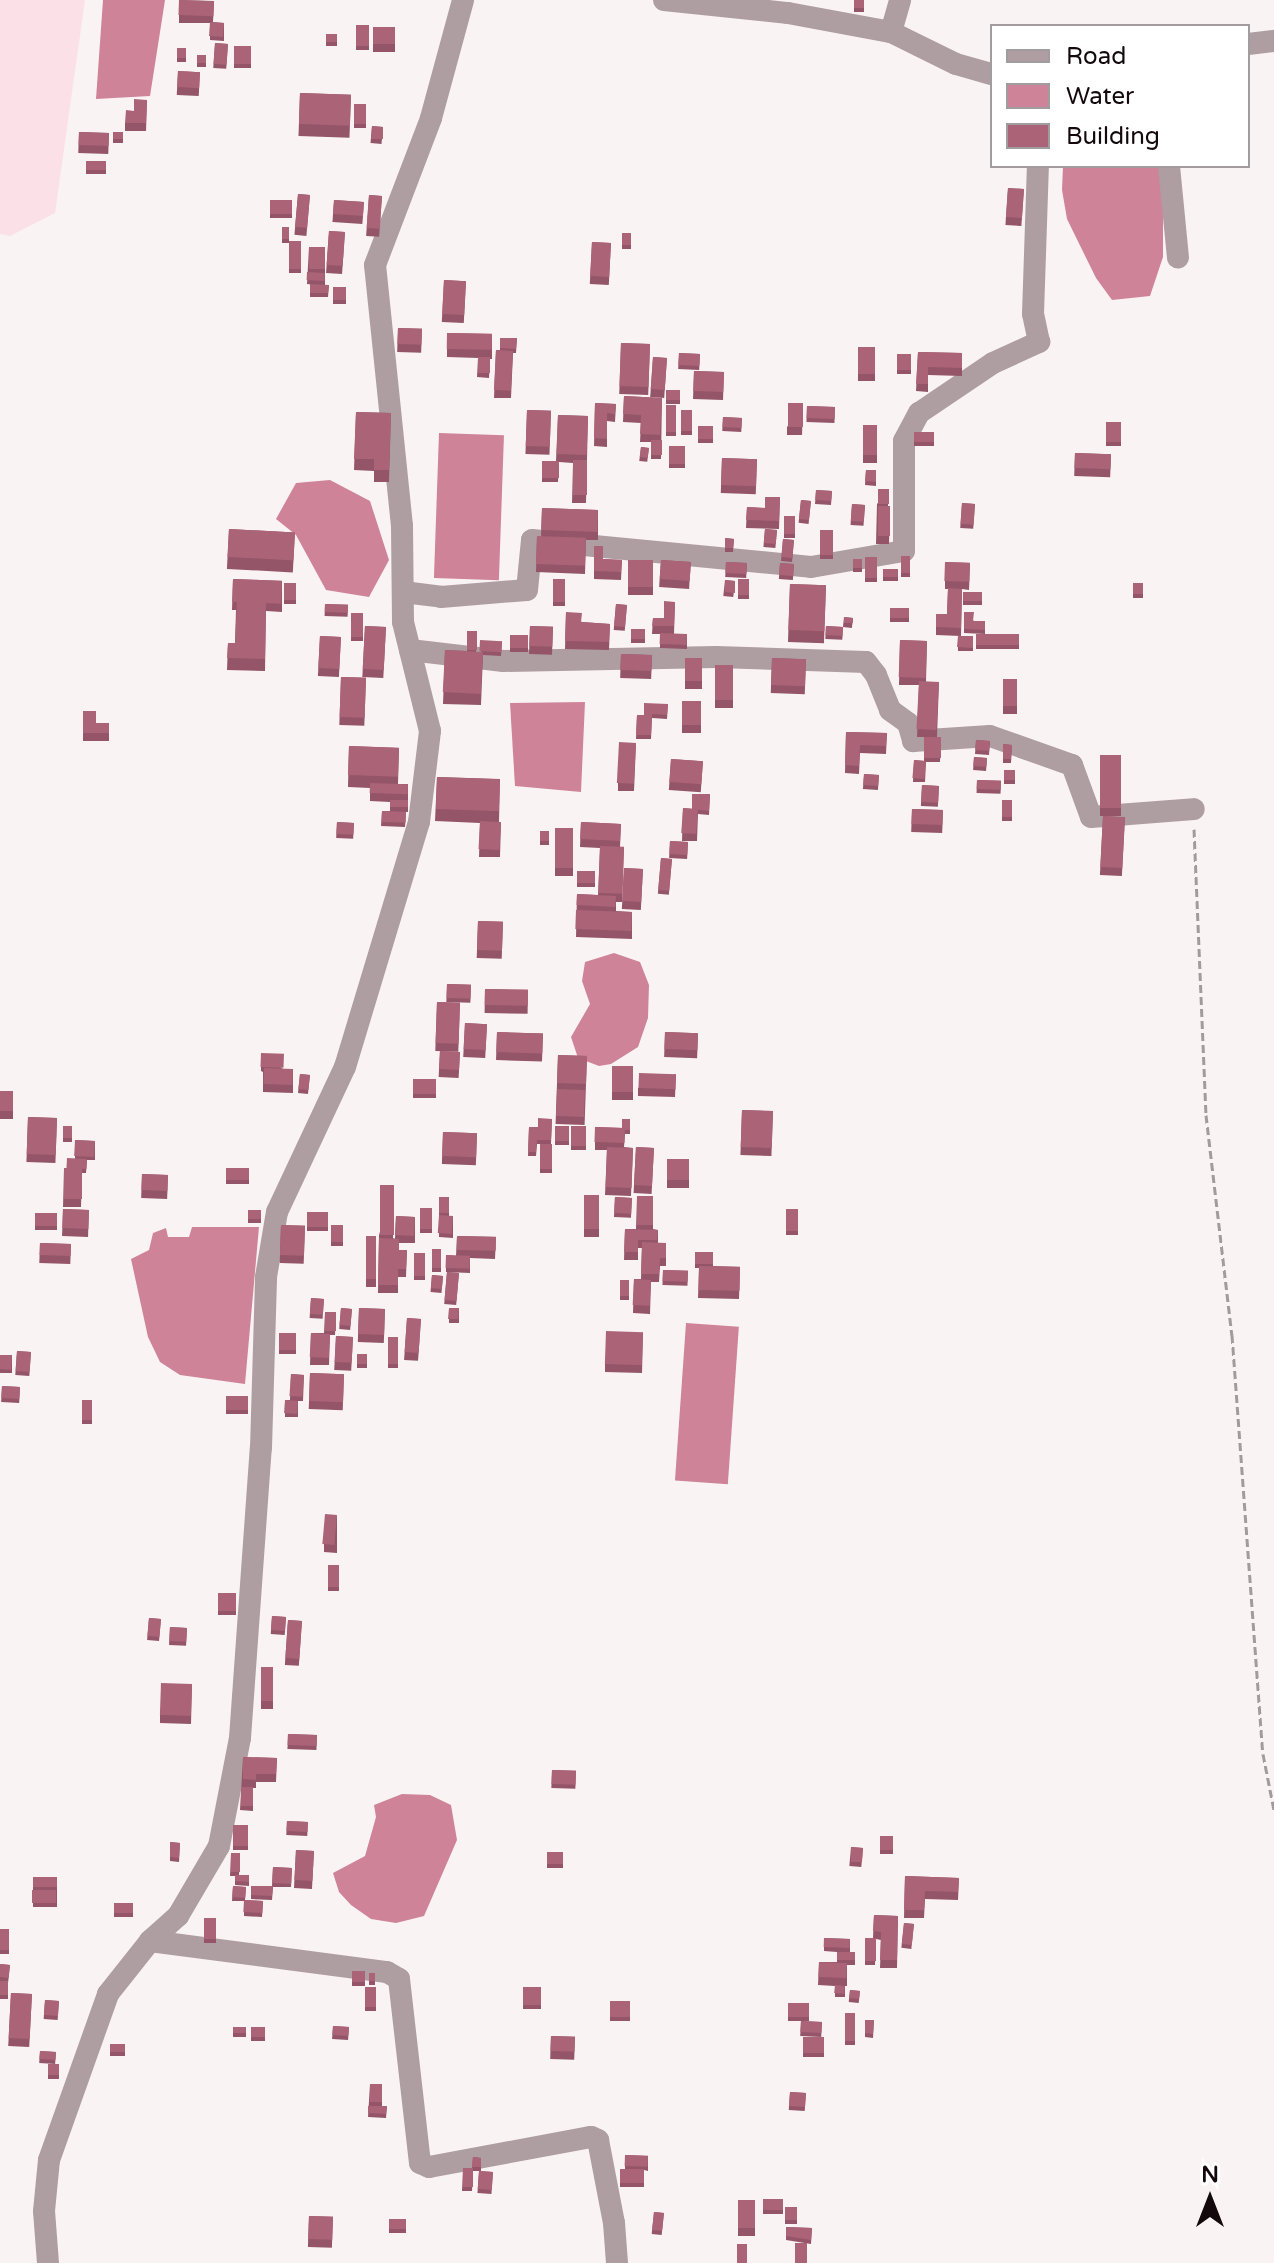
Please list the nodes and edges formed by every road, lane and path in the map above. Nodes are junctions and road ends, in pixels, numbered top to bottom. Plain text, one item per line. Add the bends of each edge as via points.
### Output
1 (463, 0) edge
2 (664, 0) edge
3 (900, 0) edge
4 (891, 32) junction
5 (1274, 41) edge
6 (1250, 44) edge
7 (990, 73) edge
8 (1038, 168) edge
9 (1169, 168) edge
10 (1178, 258) dead end
11 (403, 592) junction
12 (410, 650) junction
13 (1194, 809) joint
14 (1274, 1810) edge
15 (150, 1941) junction
16 (48, 2263) edge
17 (617, 2263) edge

1 - 11 street via 431,118 375,265 402,526
2 - 4 street via 788,13
3 - 4 street
4 - 7 street via 956,64
5 - 6 street
8 - 11 street via 1033,314 1039,342 993,363 919,413 904,441 904,551 811,567 532,540 527,590 441,597
9 - 10 street
11 - 12 street
12 - 13 street via 503,661 716,657 866,662 890,710 908,723 913,741 990,736 1072,765 1091,817
12 - 15 street via 430,731 419,822 345,1067 277,1212 266,1277 249,1634 240,1738 219,1846 178,1916
13 - 14 path via 1206,1115 1232,1335 1263,1754
15 - 16 street via 108,1994 49,2160 44,2211
15 - 17 street via 387,1972 399,1979 420,2163 429,2167 591,2137 598,2140

